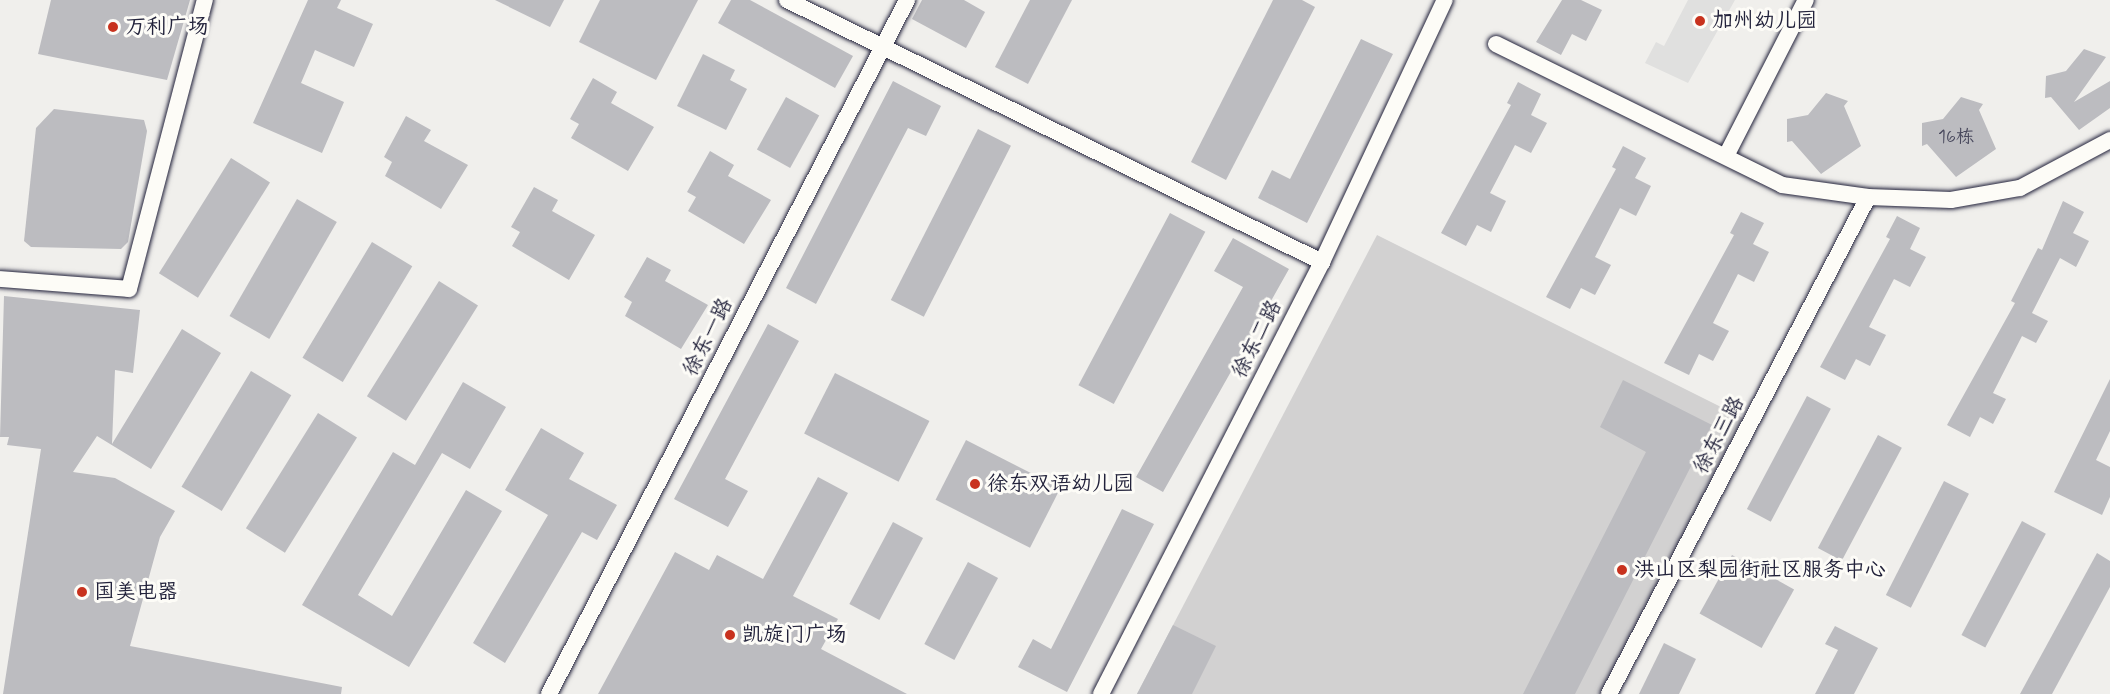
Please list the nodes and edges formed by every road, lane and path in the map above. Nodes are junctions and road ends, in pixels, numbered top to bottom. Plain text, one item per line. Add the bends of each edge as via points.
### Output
1 (205, 0) edge
2 (787, 0) edge
3 (907, 0) edge
4 (1445, 0) edge
5 (1806, 0) edge
6 (1496, 44) dead end
7 (883, 46) junction
8 (2110, 140) edge
9 (1726, 156) junction
10 (1868, 197) junction
11 (1322, 262) junction
12 (0, 279) edge
13 (549, 694) edge
14 (1101, 694) edge
15 (1609, 694) edge

1 - 12 street via 129,289
2 - 7 street
3 - 7 street, 徐东一路
4 - 11 street, 徐东二路
5 - 9 street
6 - 9 street
7 - 11 street
7 - 13 street, 徐东一路
8 - 10 street via 2020,188 1951,200
9 - 10 street via 1782,185
10 - 15 street, 徐东三路
11 - 14 street, 徐东二路

